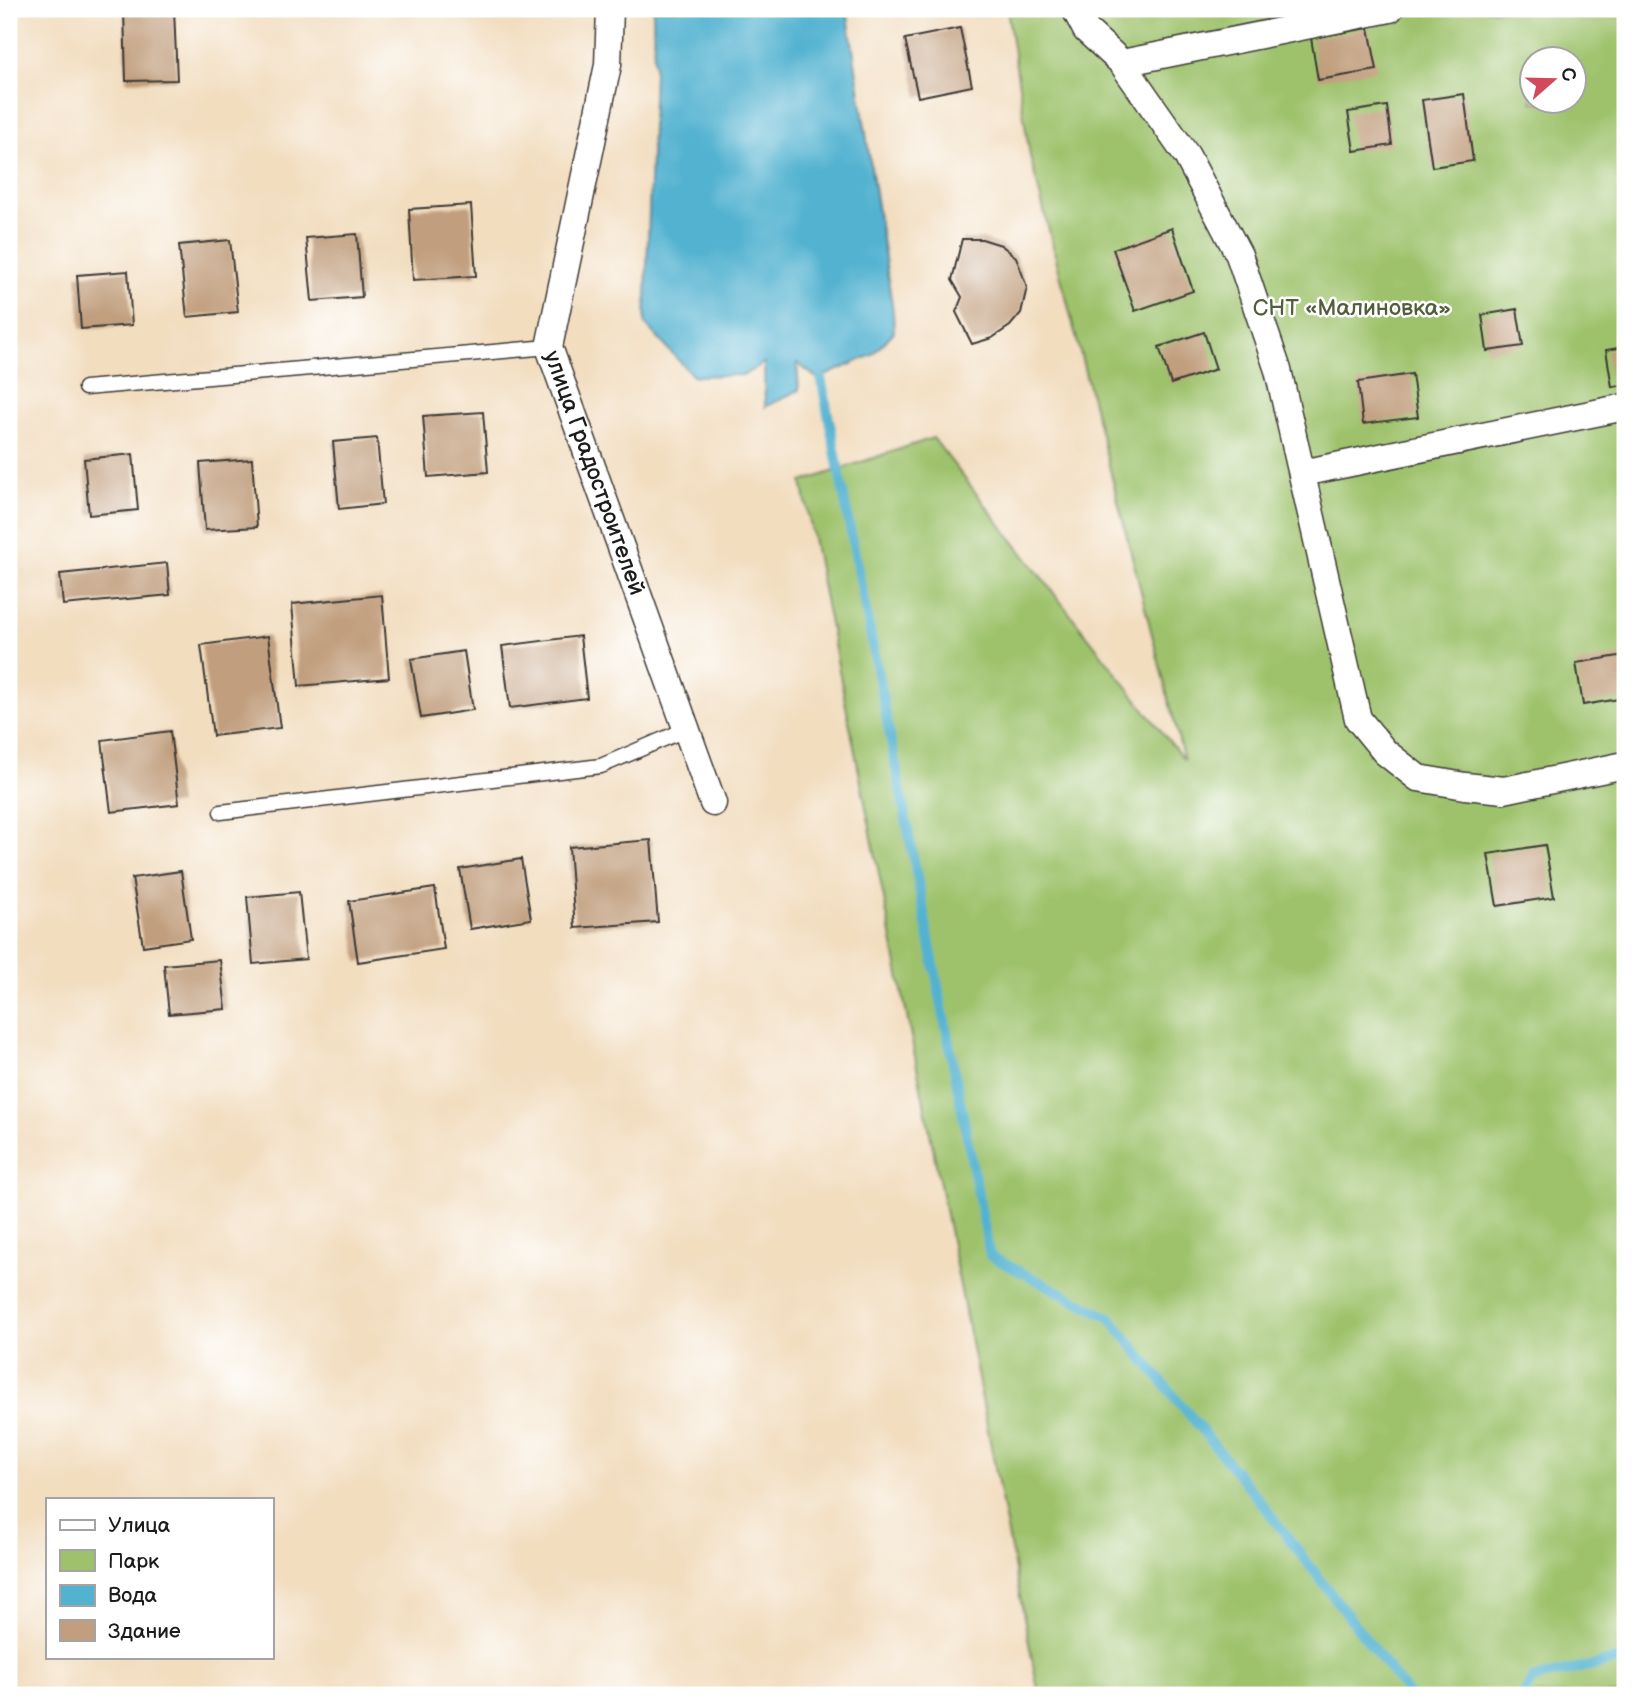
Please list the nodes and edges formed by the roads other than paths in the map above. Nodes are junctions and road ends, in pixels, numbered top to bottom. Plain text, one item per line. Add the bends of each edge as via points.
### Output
1 (610, 9) edge
2 (1074, 9) edge
3 (1390, 9) edge
4 (1122, 63) junction
5 (549, 347) junction
6 (85, 388) dead end
7 (1625, 407) edge
8 (1302, 473) junction
9 (687, 729) junction
10 (1625, 765) edge
11 (713, 803) dead end
12 (221, 812) dead end

1 - 5 street, улица Градостроителей via 608,65
2 - 4 street via 1086,30
3 - 4 street
4 - 8 street via 1187,156 1239,254 1278,370
5 - 6 lane
5 - 9 street, улица Градостроителей
7 - 8 street
8 - 10 street via 1358,719 1385,752 1419,778 1504,790
9 - 11 street, улица Градостроителей
9 - 12 lane via 601,766

